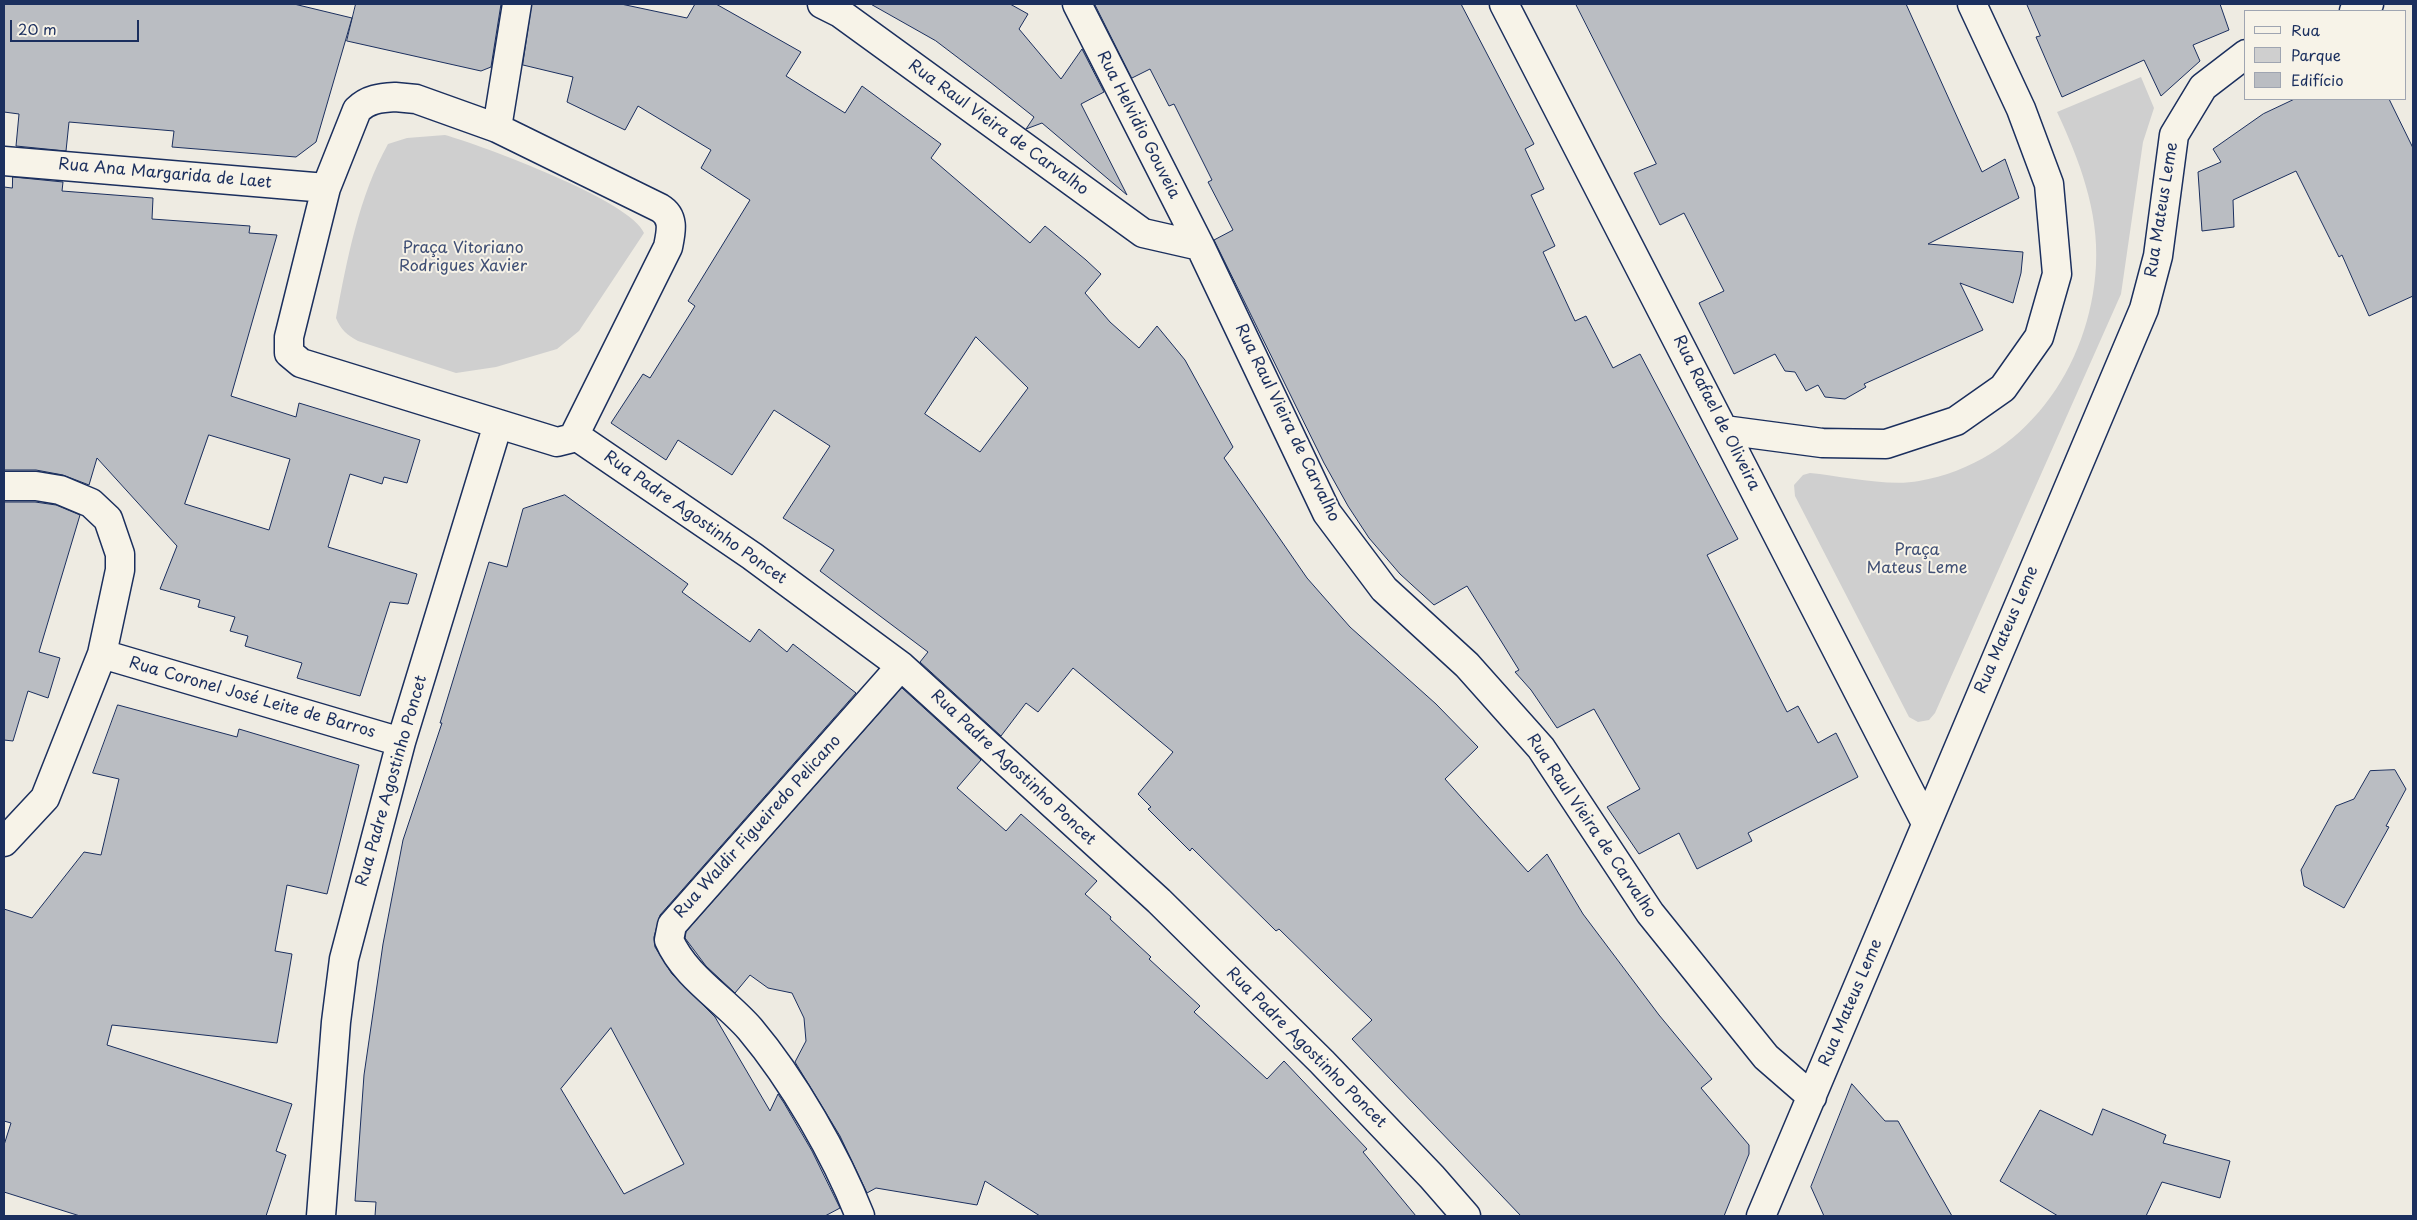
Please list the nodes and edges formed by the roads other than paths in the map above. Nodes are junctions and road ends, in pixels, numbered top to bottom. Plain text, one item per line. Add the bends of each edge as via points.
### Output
1 (517, 4) edge
2 (822, 4) edge
3 (1077, 4) edge
4 (1504, 4) edge
5 (1972, 4) edge
6 (2369, 4) edge
7 (2356, 10) edge
8 (2244, 56) edge
9 (497, 128) junction
10 (4, 161) edge
11 (326, 188) junction
12 (1200, 246) junction
13 (498, 424) junction
14 (1724, 430) junction
15 (576, 436) junction
16 (4, 486) edge
17 (102, 654) junction
18 (901, 666) junction
19 (401, 742) junction
20 (1926, 823) junction
21 (4, 842) edge
22 (1812, 1097) junction
23 (321, 1216) edge
24 (860, 1216) edge
25 (1466, 1216) edge
26 (1761, 1216) edge

1 - 9 street
2 - 12 street, Rua Raul Vieira de Carvalho via 840,13 1143,233
3 - 12 street, Rua Helvidio Gouveia
4 - 14 street, Rua Rafael de Oliveira
5 - 14 street via 2021,109 2049,184 2057,274 2039,337 2003,388 1956,422 1886,444 1822,443
6 - 7 street
8 - 20 street, Rua Mateus Leme via 2203,87 2174,135 2158,256 2144,309
9 - 11 street via 416,99 395,96 374,99 357,110
9 - 15 street via 660,208 671,222 668,247
10 - 11 street, Rua Ana Margarida de Laet
11 - 13 street via 289,337 291,357 301,363
12 - 22 street, Rua Raul Vieira de Carvalho via 1327,513 1384,589 1467,665 1541,748 1650,913 1766,1057
13 - 15 street via 557,442
13 - 19 street, Rua Padre Agostinho Poncet
14 - 20 street, Rua Rafael de Oliveira
15 - 18 street, Rua Padre Agostinho Poncet via 752,556
16 - 17 street via 60,490 92,504 108,519 120,554 120,570
17 - 19 street, Rua Coronel José Leite de Barros
17 - 21 street via 44,798
18 - 24 street, Rua Waldir Figueiredo Pelicano via 672,925 669,940 682,962 750,1029 798,1096 846,1182
18 - 25 street, Rua Padre Agostinho Poncet via 1158,901 1329,1070
19 - 23 street, Rua Padre Agostinho Poncet via 344,959
20 - 22 street, Rua Mateus Leme
22 - 26 street, Rua Mateus Leme

